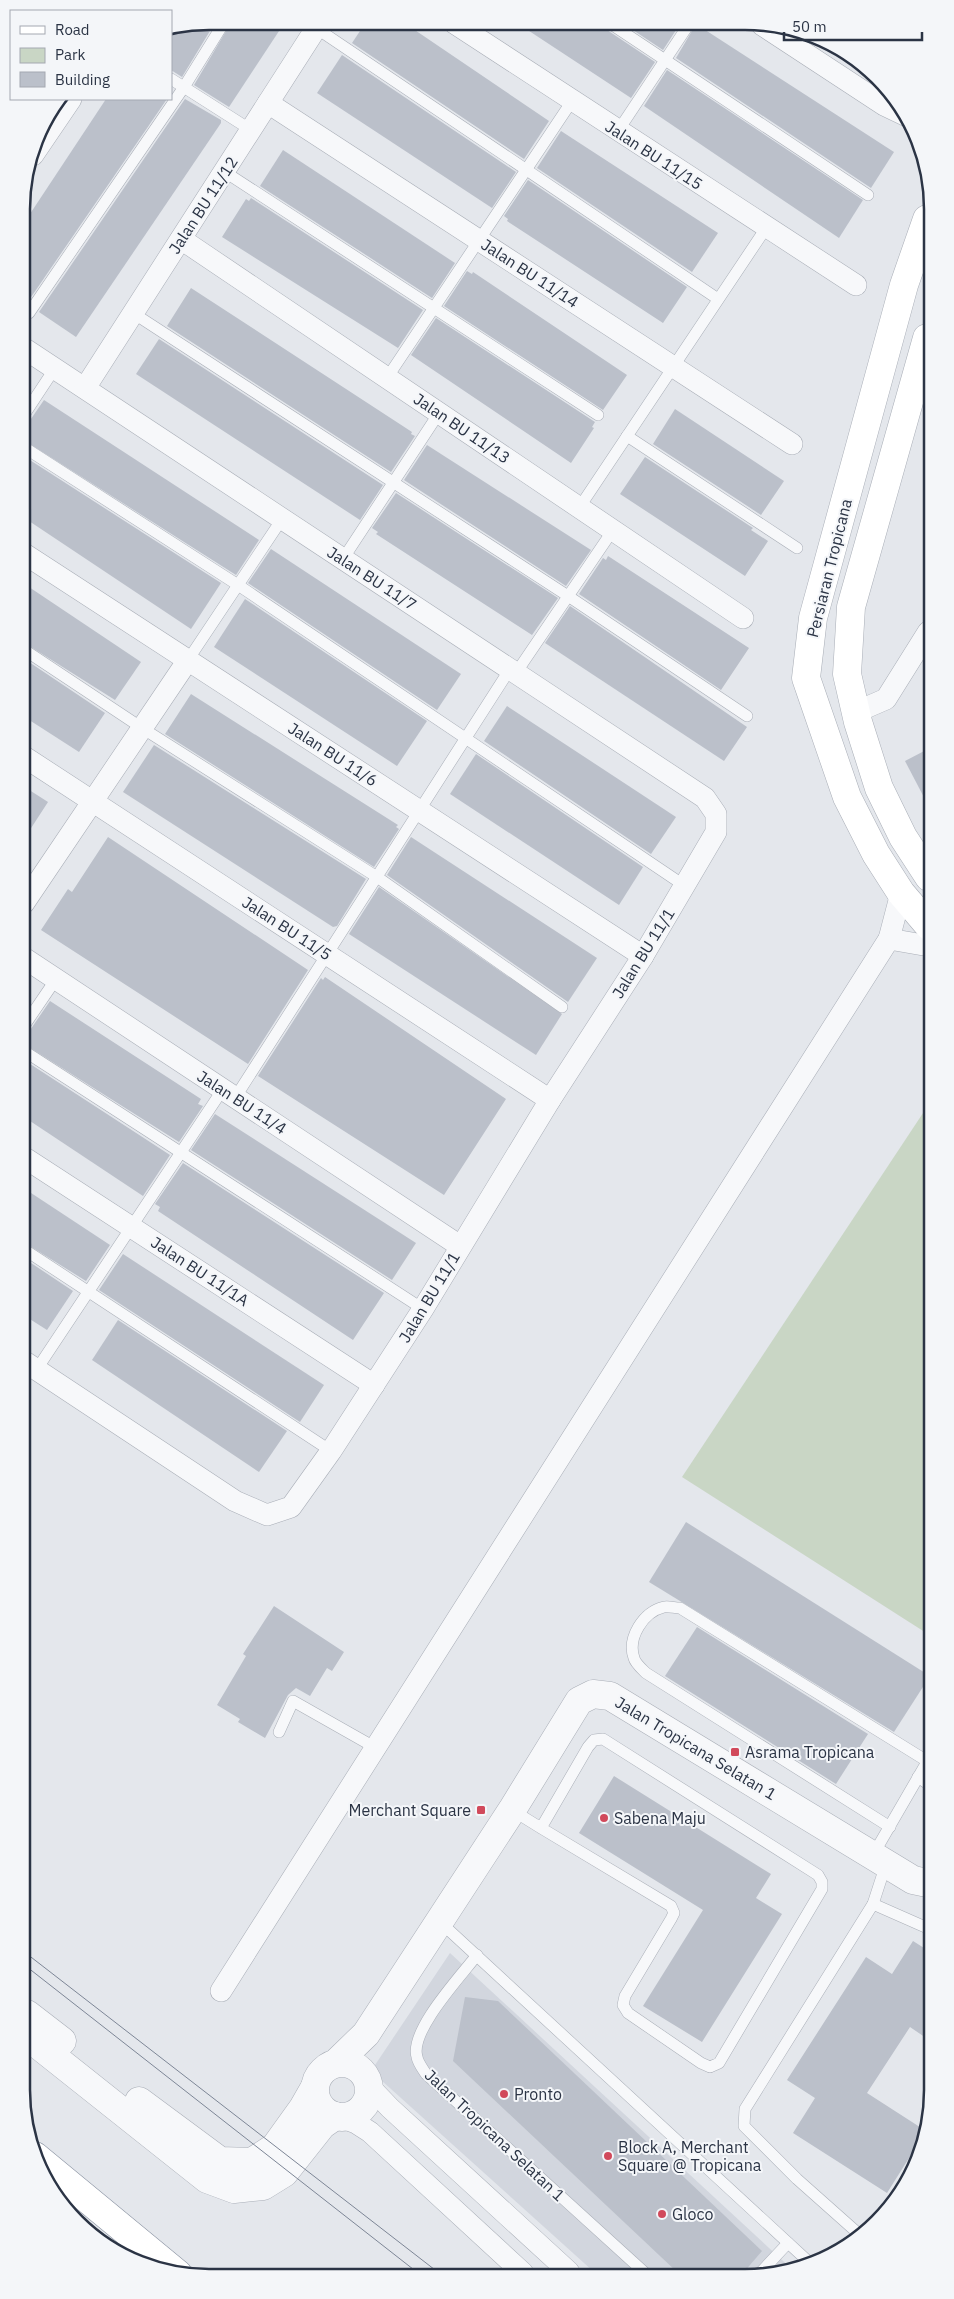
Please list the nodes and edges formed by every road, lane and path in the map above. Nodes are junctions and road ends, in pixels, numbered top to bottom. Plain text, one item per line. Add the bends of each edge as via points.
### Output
1 (219, 30) edge
2 (315, 30) edge
3 (325, 30) edge
4 (465, 30) edge
5 (621, 30) edge
6 (685, 30) edge
7 (773, 32) edge
8 (665, 60) junction
9 (172, 80) edge
10 (184, 87) junction
11 (70, 100) edge
12 (572, 101) junction
13 (268, 103) junction
14 (896, 112) edge
15 (251, 130) junction
16 (618, 131) junction
17 (47, 134) edge
18 (526, 170) junction
19 (225, 172) junction
20 (868, 195) dead end
21 (766, 228) junction
22 (924, 228) edge
23 (181, 239) junction
24 (479, 240) junction
25 (856, 285) dead end
26 (718, 299) junction
27 (434, 308) junction
28 (30, 311) edge
29 (133, 313) junction
30 (924, 349) edge
31 (30, 351) edge
32 (673, 367) junction
33 (55, 368) junction
34 (387, 378) junction
35 (86, 388) junction
36 (30, 406) edge
37 (439, 412) junction
38 (598, 415) dead end
39 (627, 436) junction
40 (792, 444) dead end
41 (30, 451) edge
42 (392, 484) junction
43 (579, 508) junction
44 (282, 519) junction
45 (613, 530) junction
46 (797, 548) dead end
47 (30, 557) edge
48 (343, 559) junction
49 (238, 585) junction
50 (568, 596) junction
51 (743, 618) dead end
52 (924, 638) edge
53 (30, 654) edge
54 (188, 660) junction
55 (513, 671) junction
56 (848, 674) junction
57 (806, 678) junction
58 (747, 716) dead end
59 (857, 717) junction
60 (142, 728) junction
61 (825, 738) junction
62 (465, 739) junction
63 (30, 760) edge
64 (93, 801) junction
65 (418, 810) junction
66 (716, 814) joint
67 (924, 869) edge
68 (377, 877) junction
69 (685, 886) junction
70 (901, 893) junction
71 (30, 894) edge
72 (924, 920) edge
73 (889, 939) junction
74 (924, 945) edge
75 (328, 955) junction
76 (643, 956) junction
77 (30, 962) edge
78 (56, 979) junction
79 (562, 1007) dead end
80 (30, 1017) edge
81 (30, 1055) edge
82 (229, 1093) junction
83 (550, 1100) junction
84 (181, 1152) junction
85 (30, 1161) edge
86 (131, 1227) junction
87 (460, 1246) junction
88 (30, 1253) edge
89 (88, 1293) junction
90 (423, 1309) junction
91 (31, 1366) edge
92 (374, 1386) junction
93 (332, 1451) junction
94 (279, 1732) dead end
95 (376, 1748) junction
96 (924, 1755) edge
97 (924, 1767) edge
98 (918, 1777) junction
99 (924, 1781) edge
100 (512, 1810) junction
101 (890, 1827) junction
102 (541, 1828) junction
103 (879, 1860) junction
104 (924, 1882) edge
105 (873, 1904) junction
106 (439, 1920) junction
107 (924, 1926) edge
108 (477, 1955) junction
109 (222, 1992) dead end
110 (30, 2016) edge
111 (366, 2034) junction
112 (30, 2038) edge
113 (336, 2063) junction
114 (366, 2080) junction
115 (315, 2087) junction
116 (338, 2116) junction
117 (47, 2166) edge
118 (855, 2231) edge
119 (788, 2244) junction
120 (805, 2259) edge
121 (165, 2264) edge
122 (766, 2267) edge
123 (519, 2269) edge
124 (566, 2269) edge
125 (641, 2269) edge

1 - 10 lane
2 - 13 street, Jalan BU 11/12
3 - 18 lane
4 - 12 street, Jalan BU 11/15
5 - 8 lane
6 - 8 lane
7 - 14 street
8 - 16 lane
8 - 20 lane
9 - 10 lane
10 - 15 lane
10 - 28 lane
11 - 17 street
12 - 16 street, Jalan BU 11/15
12 - 18 lane
13 - 15 street, Jalan BU 11/12
13 - 24 street, Jalan BU 11/14
15 - 19 street, Jalan BU 11/12
16 - 21 street, Jalan BU 11/15
18 - 24 lane
18 - 26 lane
19 - 23 street, Jalan BU 11/12
19 - 27 lane
21 - 25 street, Jalan BU 11/15
21 - 26 lane
22 - 57 main road, Persiaran Tropicana via 904,285 813,618
23 - 29 street, Jalan BU 11/12
23 - 34 street, Jalan BU 11/13
24 - 27 lane
24 - 32 street, Jalan BU 11/14
26 - 32 lane
27 - 34 lane
27 - 38 lane
29 - 35 street, Jalan BU 11/12
29 - 42 lane
30 - 56 main road, Persiaran Tropicana via 851,607
31 - 33 street, Jalan BU 11/7
32 - 39 lane
32 - 40 street, Jalan BU 11/14
33 - 35 street, Jalan BU 11/7
33 - 36 lane
34 - 37 street, Jalan BU 11/13
35 - 44 street, Jalan BU 11/7
37 - 42 lane
37 - 43 street, Jalan BU 11/13
39 - 43 lane
39 - 46 lane
41 - 49 lane
42 - 48 lane
42 - 50 lane
43 - 45 street, Jalan BU 11/13
44 - 48 street, Jalan BU 11/7
44 - 49 lane
45 - 50 lane
45 - 51 street, Jalan BU 11/13
47 - 54 street, Jalan BU 11/6
48 - 55 street, Jalan BU 11/7
49 - 54 lane
49 - 62 lane
50 - 55 lane
50 - 58 lane
52 - 59 street via 886,699
53 - 60 lane
54 - 60 street
54 - 65 street, Jalan BU 11/6
55 - 62 lane
55 - 66 street, Jalan BU 11/7 via 705,798
56 - 57 main road via 836,685 825,688
56 - 59 main road, Persiaran Tropicana
57 - 61 main road, Persiaran Tropicana
59 - 61 main road via 840,720
59 - 67 main road, Persiaran Tropicana via 879,788 903,837
60 - 64 street
60 - 68 lane
61 - 70 main road, Persiaran Tropicana via 847,797 876,854
62 - 65 lane
62 - 69 lane
63 - 64 street, Jalan BU 11/5
64 - 71 street
64 - 75 street, Jalan BU 11/5
65 - 68 lane
65 - 76 street, Jalan BU 11/6
66 - 69 street, Jalan BU 11/1 via 716,832
68 - 75 lane
68 - 79 lane
69 - 76 street, Jalan BU 11/1
70 - 72 main road, Persiaran Tropicana
70 - 73 street
73 - 74 street
73 - 95 street
75 - 82 lane
75 - 83 street, Jalan BU 11/5
76 - 83 street, Jalan BU 11/1
77 - 78 street, Jalan BU 11/4
78 - 80 lane
78 - 82 street, Jalan BU 11/4
81 - 84 lane
82 - 84 lane
82 - 87 street, Jalan BU 11/4
83 - 87 street, Jalan BU 11/1
84 - 86 lane
84 - 90 lane
85 - 86 street, Jalan BU 11/1A
86 - 89 lane
86 - 92 street, Jalan BU 11/1A
87 - 90 street, Jalan BU 11/1
88 - 89 lane
89 - 91 lane
89 - 93 lane
90 - 92 street, Jalan BU 11/1
91 - 93 street, Jalan BU 11/1 via 235,1501 267,1515 292,1507
92 - 93 street, Jalan BU 11/1
94 - 95 lane via 293,1701
95 - 109 street
96 - 101 lane via 680,1608 664,1607 650,1614 638,1626 632,1642 634,1659 646,1674
97 - 98 lane
98 - 99 lane
98 - 101 lane
100 - 102 lane
100 - 103 street, Jalan Tropicana Selatan 1 via 579,1701 593,1694 610,1696
100 - 106 street, Jalan Tropicana Selatan 1
101 - 103 lane
102 - 102 lane via 671,1906 674,1913 623,2004 628,2013 701,2063 710,2067 718,2063 822,1889 818,1875 604,1739 594,1740 588,1747
103 - 104 street, Jalan Tropicana Selatan 1
103 - 105 lane
105 - 107 lane
105 - 118 lane via 743,2116 744,2126
106 - 108 lane
106 - 111 street, Jalan Tropicana Selatan 1
108 - 119 lane
108 - 125 lane, Jalan Tropicana Selatan 1 via 425,2024 416,2056 426,2074
110 - 115 street via 220,2161 252,2162 275,2147
111 - 113 street
111 - 114 street via 362,2053
112 - 116 street via 207,2180 234,2189 263,2186 284,2173 322,2125
113 - 114 street via 352,2065
113 - 115 street via 321,2072
114 - 116 street via 367,2101 363,2107 349,2116
114 - 124 street via 390,2108
115 - 116 street via 320,2105 326,2112
116 - 123 street via 370,2132
117 - 121 main road
119 - 120 lane
119 - 122 lane

